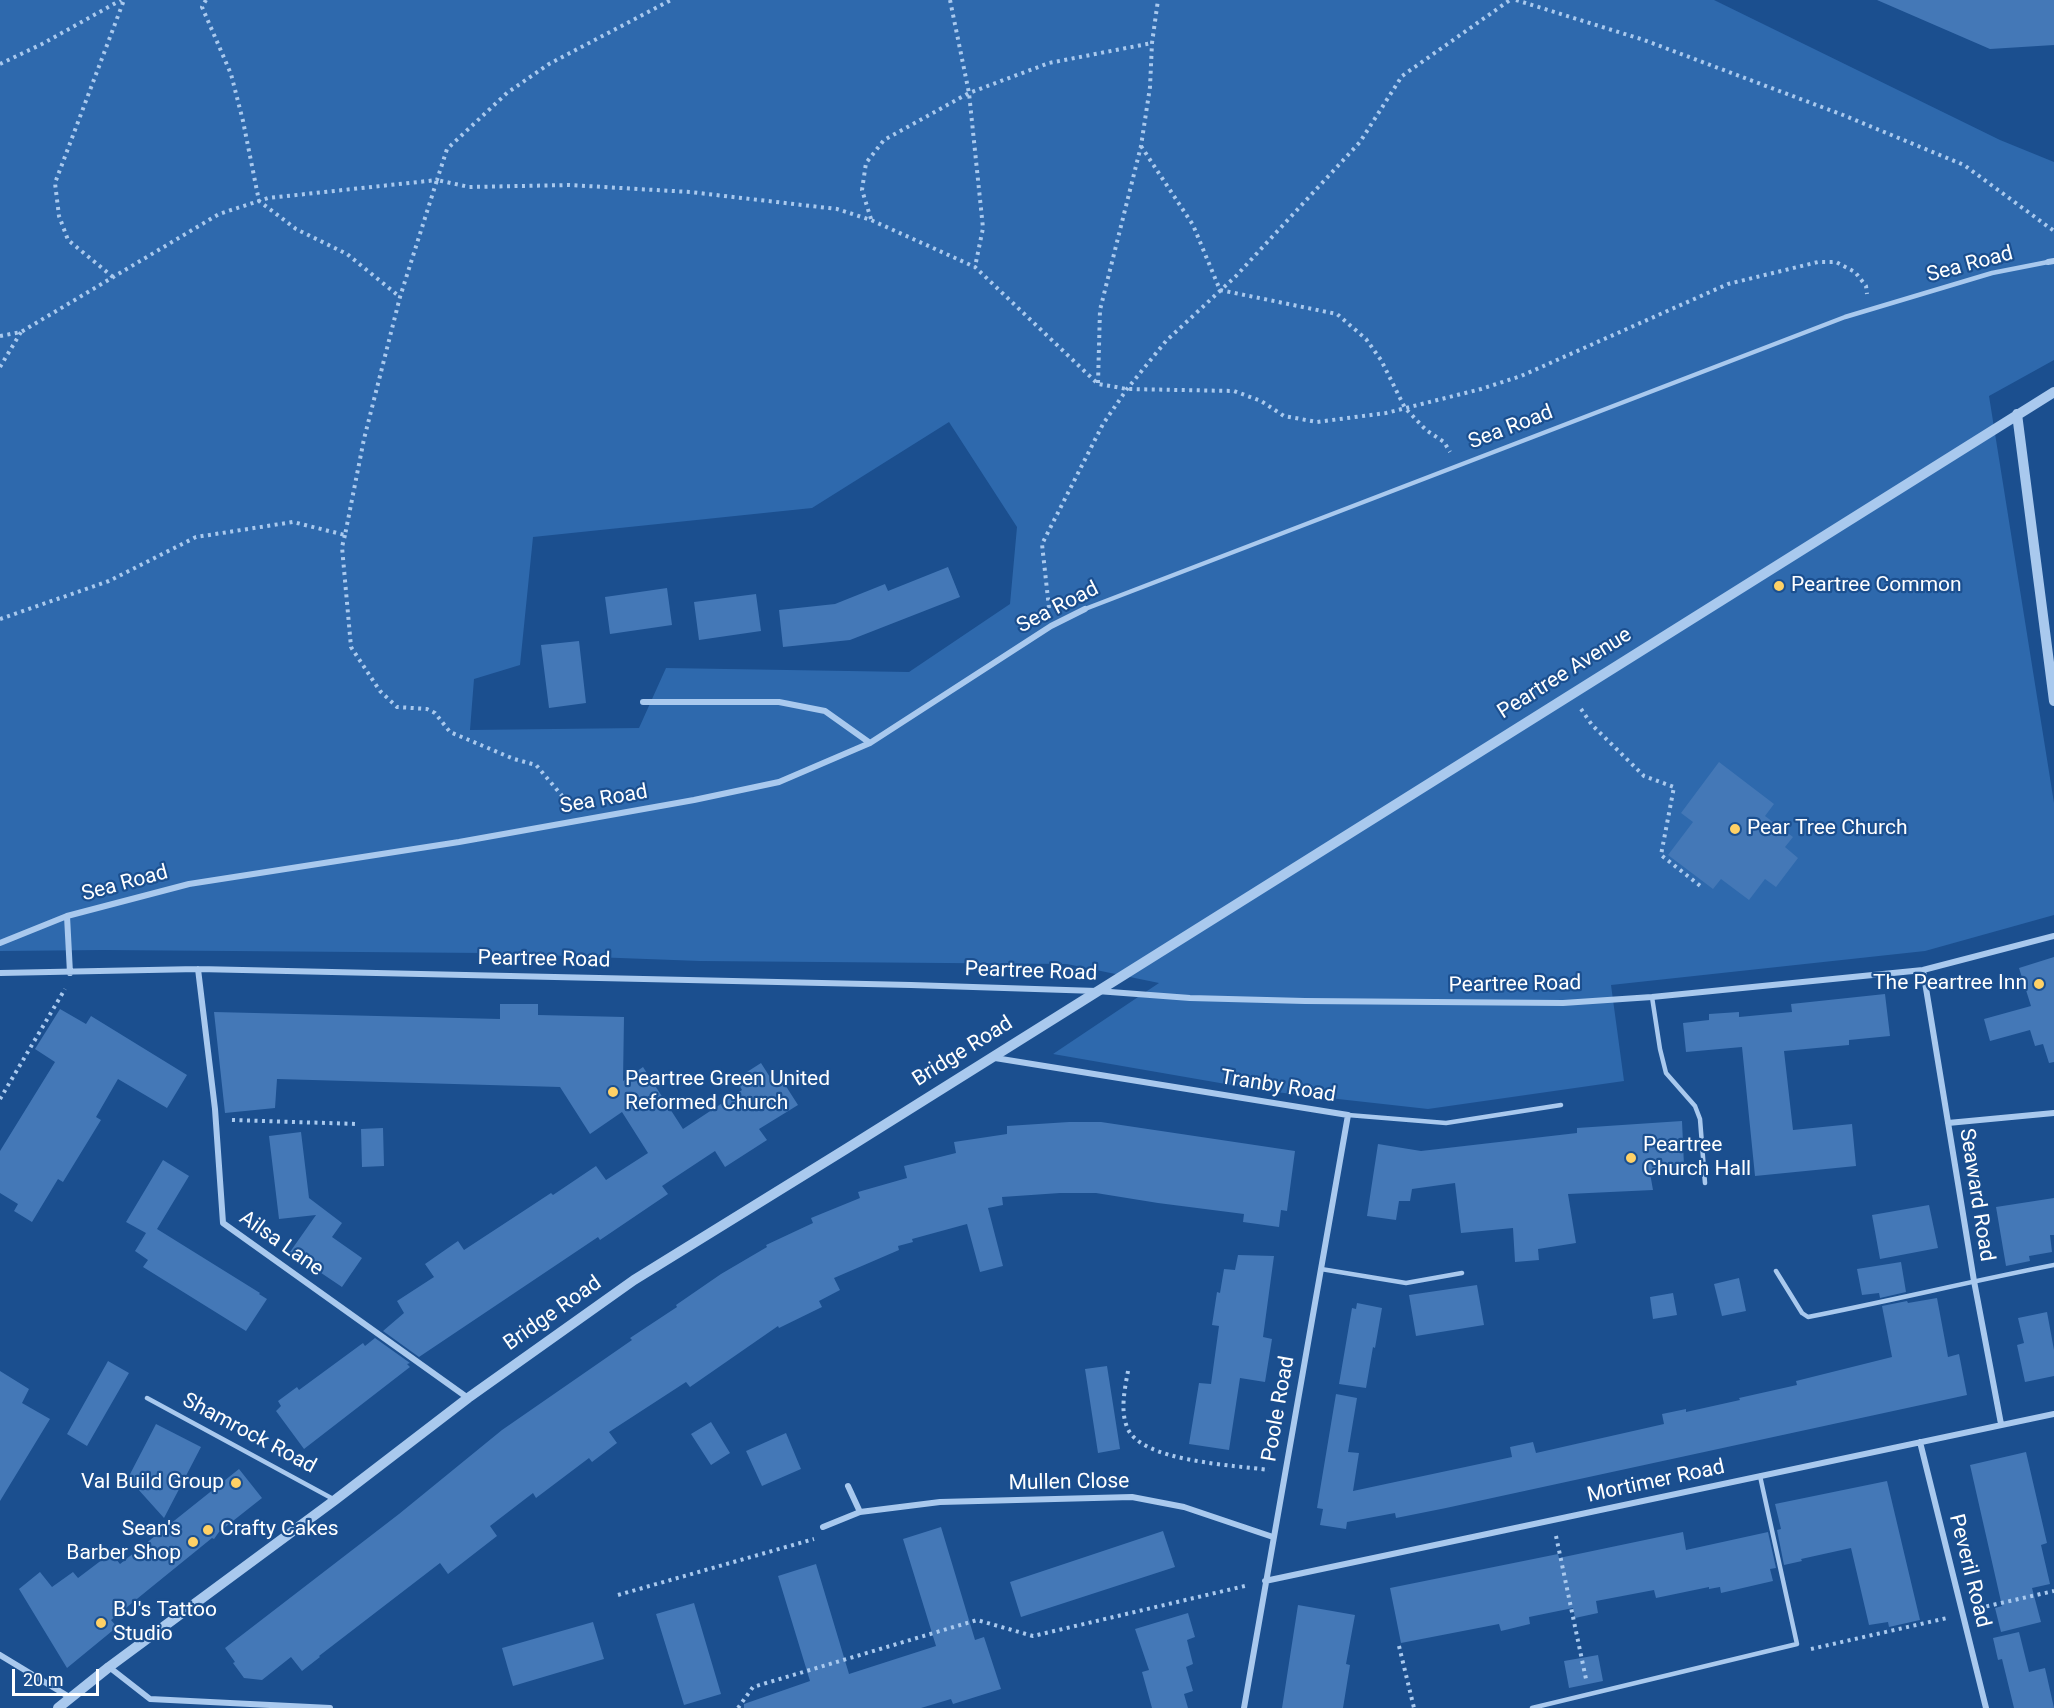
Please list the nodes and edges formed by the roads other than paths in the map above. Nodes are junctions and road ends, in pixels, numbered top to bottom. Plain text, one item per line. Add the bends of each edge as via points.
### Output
1 (2051, 262) edge
2 (2054, 392) edge
3 (2017, 414) junction
4 (1085, 609) joint
5 (2051, 647) edge
6 (2054, 700) edge
7 (643, 702) dead end
8 (870, 743) junction
9 (66, 916) junction
10 (2054, 936) edge
11 (0, 943) edge
12 (198, 969) junction
13 (1923, 970) junction
14 (0, 973) edge
15 (72, 973) junction
16 (1097, 991) junction
17 (1652, 997) junction
18 (991, 1057) junction
19 (1561, 1105) dead end
20 (2054, 1113) edge
21 (1348, 1115) junction
22 (1948, 1123) junction
23 (1705, 1183) dead end
24 (2054, 1265) edge
25 (1321, 1269) junction
26 (1776, 1271) dead end
27 (1462, 1273) dead end
28 (1974, 1281) junction
29 (147, 1398) dead end
30 (468, 1398) junction
31 (2054, 1414) edge
32 (2001, 1424) junction
33 (1920, 1442) junction
34 (1760, 1476) junction
35 (848, 1486) dead end
36 (335, 1500) junction
37 (860, 1512) junction
38 (824, 1527) road end
39 (1273, 1537) junction
40 (1265, 1581) junction
41 (0, 1655) edge
42 (109, 1667) junction
43 (71, 1698) junction
44 (58, 1708) edge
45 (330, 1708) edge
46 (1244, 1708) edge
47 (1532, 1708) edge
48 (1986, 1708) edge

1 - 4 lane, Sea Road via 1992,273 1834,321
2 - 3 street, Peartree Avenue
3 - 5 street
3 - 16 street, Peartree Avenue
4 - 8 street, Sea Road via 1051,626
5 - 6 street
7 - 8 street via 779,702 825,711
8 - 9 street, Sea Road via 779,782 459,842 189,884
9 - 11 street, Sea Road
9 - 15 street, Sea Road
10 - 13 street, Peartree Road
12 - 15 street, Peartree Road
12 - 16 street, Peartree Road
12 - 30 street, Ailsa Lane via 216,1120 223,1223
13 - 17 street, Peartree Road
13 - 22 street, Seaward Road
14 - 15 street, Peartree Road
16 - 17 street, Peartree Road via 1341,1002 1563,1003
16 - 18 street, Bridge Road
17 - 23 lane via 1666,1073 1695,1106 1700,1119
18 - 21 street, Tranby Road
18 - 30 street, Bridge Road via 634,1280
19 - 21 lane, Tranby Road via 1446,1123
20 - 22 street
21 - 25 street, Poole Road
22 - 28 street, Seaward Road
24 - 28 lane
25 - 27 lane via 1406,1283
25 - 39 street, Poole Road
26 - 28 lane via 1808,1317
28 - 32 street, Seaward Road
29 - 36 lane, Shamrock Road
30 - 36 street, Bridge Road
31 - 32 street, Mortimer Road
32 - 33 street, Mortimer Road
33 - 34 street, Mortimer Road
33 - 48 street, Peveril Road
34 - 40 street, Mortimer Road
34 - 47 lane via 1797,1644
35 - 37 street
36 - 42 street, Bridge Road
37 - 38 street, Mullen Close
37 - 39 street, Mullen Close via 940,1502 1132,1497 1184,1507
39 - 40 street, Poole Road
40 - 46 street, Poole Road
41 - 43 street
42 - 43 street, Bridge Road
42 - 45 street via 150,1699
43 - 44 street, Bridge Road

